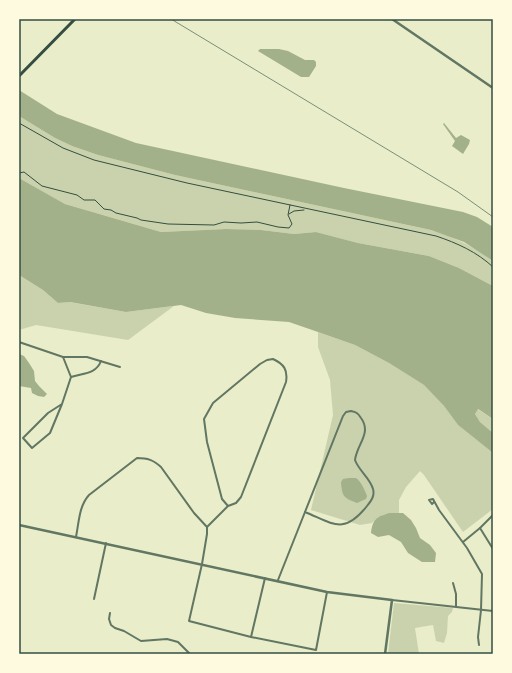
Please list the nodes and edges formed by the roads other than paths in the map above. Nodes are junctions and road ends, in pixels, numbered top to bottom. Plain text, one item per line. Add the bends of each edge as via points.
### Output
1 (75, 19) edge
2 (392, 19) edge
3 (19, 76) edge
4 (493, 88) edge
5 (19, 342) edge
6 (63, 356) junction
7 (101, 361) junction
8 (120, 367) dead end
9 (71, 377) junction
10 (62, 404) junction
11 (434, 502) dead end
12 (228, 506) junction
13 (305, 512) junction
14 (493, 515) edge
15 (19, 525) edge
16 (207, 527) junction
17 (480, 528) junction
18 (76, 537) junction
19 (463, 542) junction
20 (106, 544) junction
21 (493, 549) edge
22 (202, 564) junction
23 (265, 578) junction
24 (278, 580) junction
25 (453, 583) dead end
26 (327, 592) junction
27 (94, 598) dead end
28 (392, 600) junction
29 (456, 606) junction
30 (481, 610) junction
31 (493, 611) edge
32 (110, 613) dead end
33 (251, 637) junction
34 (479, 645) dead end
35 (190, 654) edge
36 (385, 654) edge

1 - 3 main road
2 - 4 street
5 - 6 street
6 - 7 street via 87,357
6 - 9 street
7 - 8 street
7 - 9 street via 94,371
9 - 10 street
10 - 10 street via 48,413 23,438 32,448 50,433
11 - 19 street
12 - 12 street via 236,503 241,497 286,382 287,371 273,359 260,364 213,403 204,419 207,442 222,499
12 - 16 street
13 - 13 street via 342,416 346,412 357,412 365,423 366,430 355,460 371,485 371,500 354,519 339,526
13 - 24 street
14 - 17 street
15 - 18 street
16 - 18 street via 161,467 146,458 137,458 84,500
16 - 22 street
17 - 19 street
17 - 21 street
18 - 20 street
19 - 30 street via 482,574
20 - 22 street
20 - 27 street
22 - 23 street
22 - 33 street via 189,621
23 - 24 street
23 - 33 street
24 - 26 street
25 - 29 street
26 - 28 street
26 - 33 street via 316,650
28 - 29 street
28 - 36 street
29 - 30 street
30 - 31 street
30 - 34 street
32 - 35 street via 109,619 115,628 141,641 166,639 178,642

